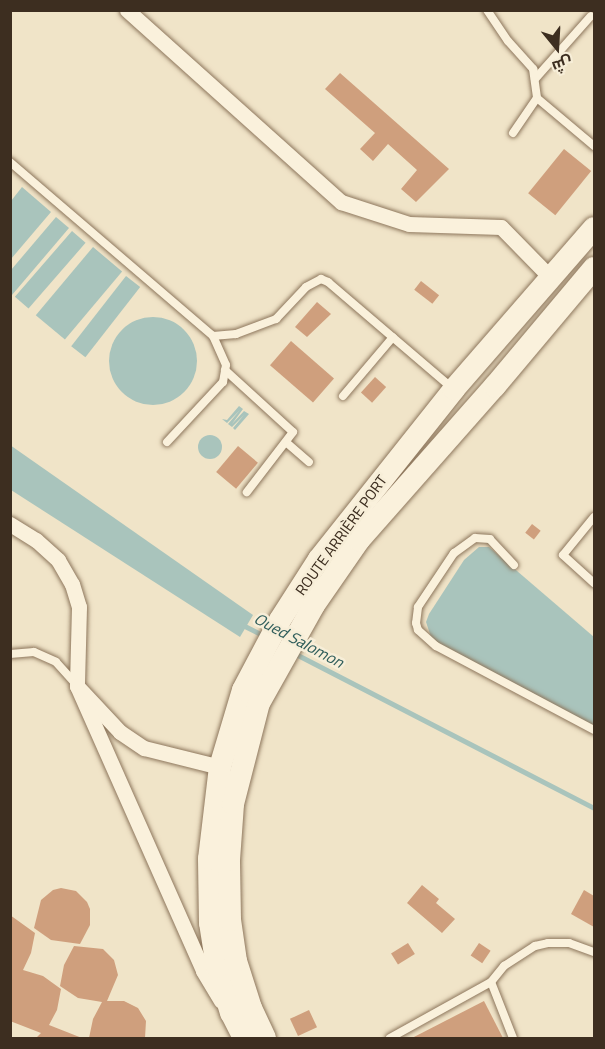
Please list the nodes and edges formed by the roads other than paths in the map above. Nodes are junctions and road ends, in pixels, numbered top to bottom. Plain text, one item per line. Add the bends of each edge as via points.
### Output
1 (127, 10) edge
2 (488, 10) edge
3 (591, 16) dead end
4 (534, 79) junction
5 (537, 98) junction
6 (513, 133) dead end
7 (594, 146) edge
8 (10, 162) edge
9 (594, 228) edge
10 (594, 268) edge
11 (551, 278) junction
12 (213, 336) junction
13 (393, 338) junction
14 (225, 370) junction
15 (235, 378) junction
16 (223, 382) junction
17 (454, 389) junction
18 (343, 396) dead end
19 (167, 442) dead end
20 (287, 443) junction
21 (309, 462) dead end
22 (247, 492) dead end
23 (594, 517) edge
24 (10, 524) edge
25 (514, 565) dead end
26 (594, 582) edge
27 (291, 623) junction
28 (10, 654) edge
29 (264, 670) junction
30 (77, 686) junction
31 (594, 730) edge
32 (219, 767) junction
33 (594, 952) edge
34 (491, 981) junction
35 (231, 1013) junction
36 (244, 1038) edge
37 (265, 1038) edge
38 (390, 1038) edge
39 (513, 1038) edge

1 - 11 street via 342,202 409,224 501,227
2 - 4 lane via 533,69
3 - 4 lane
4 - 5 lane
5 - 6 lane
5 - 7 lane
8 - 12 lane
9 - 11 street, ROUTE ARRIÈRE PORT
10 - 27 street, ROUTE ARRIÈRE PORT
11 - 17 street, ROUTE ARRIÈRE PORT
12 - 13 lane via 236,334 276,319 306,287 321,279
12 - 14 lane via 222,350
13 - 17 lane
13 - 18 lane
14 - 15 lane
14 - 16 lane
15 - 16 lane
15 - 20 lane via 291,428
16 - 19 lane
17 - 27 street, ROUTE ARRIÈRE PORT via 319,559
20 - 21 lane
20 - 22 lane
23 - 26 lane via 563,555
24 - 30 street via 58,560 72,584 80,607
25 - 31 lane via 490,539 475,538 454,553 418,607 418,630 436,646
27 - 29 street, ROUTE ARRIÈRE PORT
28 - 30 lane via 34,652 56,662
29 - 32 street, ROUTE ARRIÈRE PORT via 243,690
29 - 37 street, ROUTE ARRIÈRE PORT via 233,804 229,860 230,920 236,961
30 - 32 street via 120,732 144,748
30 - 35 street via 203,971
32 - 35 street, ROUTE ARRIÈRE PORT via 209,859 210,923 217,967
33 - 34 lane via 568,943 535,946 504,966
34 - 38 lane
34 - 39 lane
35 - 36 street, ROUTE ARRIÈRE PORT

